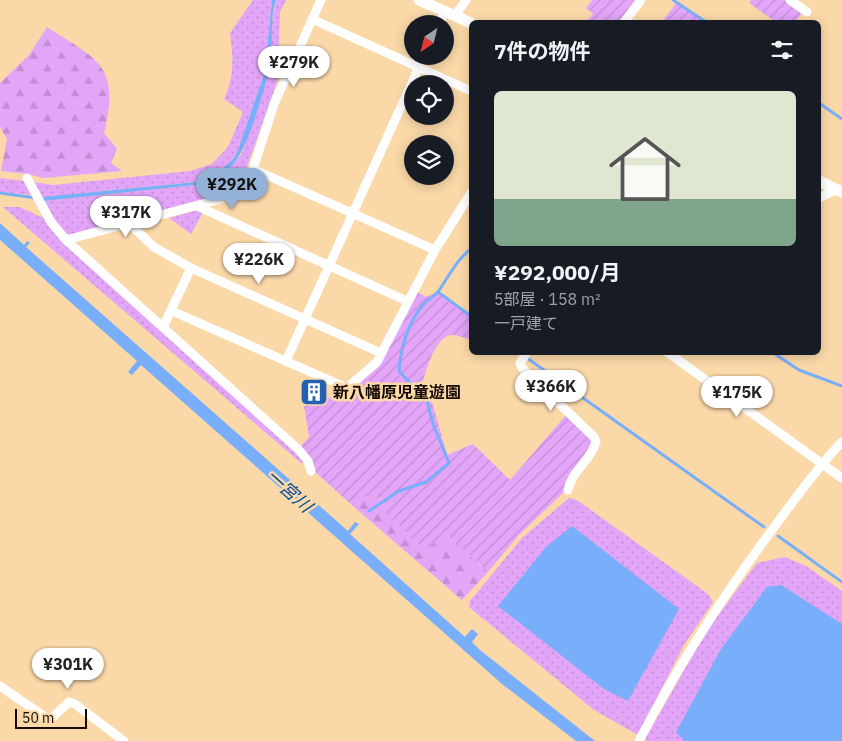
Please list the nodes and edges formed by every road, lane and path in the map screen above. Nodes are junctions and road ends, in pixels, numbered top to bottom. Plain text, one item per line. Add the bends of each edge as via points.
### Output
1 (321, 0) edge
2 (420, 0) edge
3 (466, 0) edge
4 (641, 0) edge
5 (790, 0) edge
6 (807, 12) dead end
7 (450, 14) junction
8 (312, 19) junction
9 (626, 20) edge
10 (469, 22) edge
11 (419, 67) junction
12 (469, 90) edge
13 (253, 169) junction
14 (26, 178) dead end
15 (821, 182) edge
16 (840, 190) edge
17 (469, 196) edge
18 (821, 197) edge
19 (197, 206) junction
20 (353, 214) junction
21 (130, 225) junction
22 (66, 240) junction
23 (435, 250) junction
24 (328, 266) junction
25 (191, 268) junction
26 (407, 301) junction
27 (172, 311) junction
28 (306, 318) junction
29 (163, 327) junction
30 (381, 353) junction
31 (524, 355) edge
32 (671, 355) edge
33 (286, 361) junction
34 (842, 442) edge
35 (822, 463) junction
36 (311, 471) dead end
37 (842, 478) edge
38 (568, 490) dead end
39 (0, 686) edge
40 (639, 740) edge
41 (124, 741) edge

1 - 8 street
2 - 7 street
3 - 7 street
4 - 9 street
5 - 6 street
7 - 10 street
8 - 11 street
8 - 13 street via 274,104
11 - 12 street
11 - 20 street
13 - 19 street via 240,194
13 - 20 street
14 - 22 street via 51,222
15 - 16 street
16 - 18 street
17 - 23 street
19 - 21 street
19 - 24 street
20 - 23 street
20 - 24 street
21 - 22 street
21 - 25 street via 154,247
22 - 29 street
23 - 26 street
24 - 26 street
24 - 28 street
25 - 27 street
25 - 28 street
26 - 30 street
27 - 29 street
27 - 33 street
28 - 30 street
28 - 33 street
29 - 36 street via 299,450
30 - 33 street via 377,362 348,388
31 - 38 street via 520,362 522,368 596,442
32 - 35 street
34 - 35 street
35 - 37 street
35 - 40 street via 720,600 682,660
39 - 41 street via 48,719 54,718 69,702 75,704

